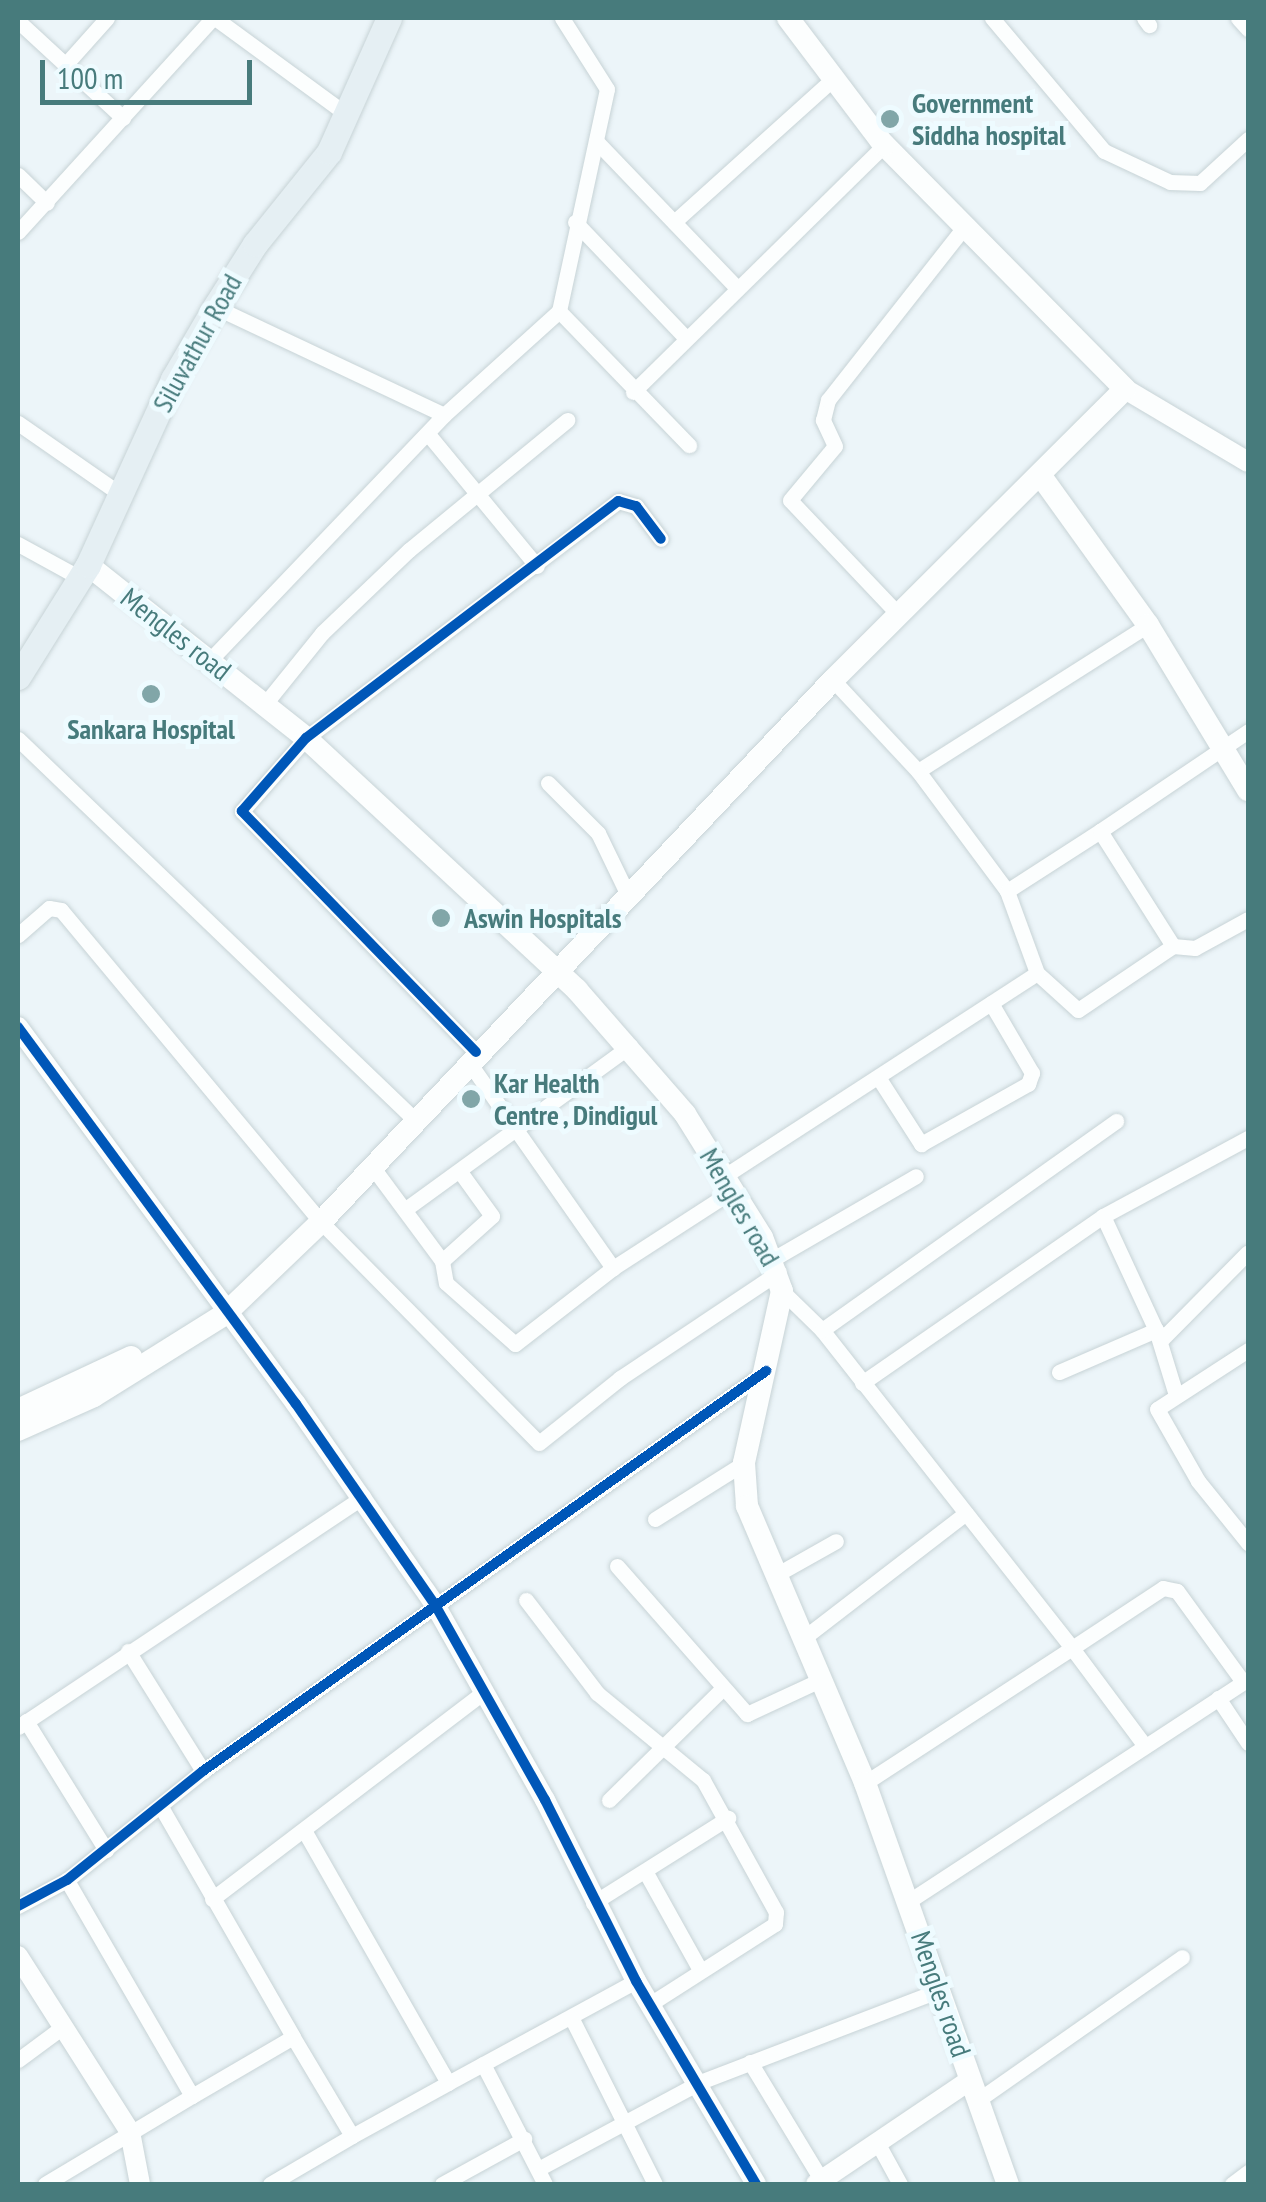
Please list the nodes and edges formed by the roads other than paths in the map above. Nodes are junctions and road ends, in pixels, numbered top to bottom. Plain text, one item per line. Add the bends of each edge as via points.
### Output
1 (107, 18) edge
2 (214, 18) edge
3 (562, 18) edge
4 (788, 18) edge
5 (992, 18) edge
6 (1238, 18) edge
7 (18, 21) edge
8 (382, 21) edge
9 (1248, 29) edge
10 (65, 65) junction
11 (833, 79) junction
12 (346, 114) junction
13 (123, 118) junction
14 (1248, 139) edge
15 (596, 141) junction
16 (884, 145) junction
17 (18, 175) edge
18 (47, 203) junction
19 (575, 222) junction
20 (674, 222) junction
21 (962, 230) junction
22 (18, 232) edge
23 (736, 287) junction
24 (215, 307) junction
25 (559, 311) junction
26 (684, 336) junction
27 (1124, 389) junction
28 (633, 392) junction
29 (444, 416) junction
30 (567, 420) dead end
31 (18, 423) edge
32 (428, 434) junction
33 (689, 445) dead end
34 (1248, 462) edge
35 (1041, 476) junction
36 (477, 493) junction
37 (120, 494) junction
38 (661, 539) dead end
39 (18, 544) edge
40 (536, 566) junction
41 (84, 572) junction
42 (899, 615) junction
43 (1148, 625) junction
44 (209, 661) junction
45 (18, 677) edge
46 (833, 680) junction
47 (264, 705) junction
48 (1248, 731) edge
49 (306, 738) junction
50 (18, 739) edge
51 (1224, 748) junction
52 (918, 771) junction
53 (548, 783) dead end
54 (1248, 790) edge
55 (1100, 832) junction
56 (1007, 891) junction
57 (628, 895) junction
58 (1248, 919) edge
59 (18, 935) edge
60 (1173, 946) junction
61 (554, 972) junction
62 (1038, 973) junction
63 (991, 1003) junction
64 (18, 1028) edge
65 (630, 1046) junction
66 (472, 1057) junction
67 (878, 1076) junction
68 (413, 1118) junction
69 (1116, 1122) dead end
70 (520, 1127) junction
71 (1248, 1138) edge
72 (371, 1166) junction
73 (461, 1173) junction
74 (916, 1176) dead end
75 (728, 1184) junction
76 (408, 1208) junction
77 (1103, 1216) junction
78 (321, 1222) junction
79 (1247, 1252) edge
80 (442, 1261) junction
81 (614, 1268) junction
82 (778, 1274) junction
83 (226, 1305) junction
84 (822, 1330) junction
85 (1158, 1336) junction
86 (1248, 1350) edge
87 (766, 1371) junction
88 (1058, 1372) dead end
89 (862, 1383) junction
90 (1176, 1395) junction
91 (18, 1410) edge
92 (18, 1430) edge
93 (744, 1463) junction
94 (363, 1496) junction
95 (966, 1513) junction
96 (655, 1519) dead end
97 (836, 1541) dead end
98 (1248, 1543) edge
99 (616, 1566) dead end
100 (774, 1576) junction
101 (526, 1600) dead end
102 (434, 1603) junction
103 (801, 1640) junction
104 (1072, 1648) junction
105 (128, 1650) junction
106 (818, 1681) junction
107 (1246, 1681) edge
108 (723, 1688) junction
109 (484, 1692) junction
110 (1218, 1698) junction
111 (22, 1724) edge
112 (1248, 1743) edge
113 (1145, 1746) junction
114 (661, 1752) junction
115 (202, 1770) junction
116 (864, 1782) junction
117 (610, 1800) dead end
118 (161, 1808) junction
119 (728, 1818) junction
120 (305, 1832) junction
121 (106, 1850) junction
122 (644, 1871) junction
123 (67, 1880) junction
124 (212, 1899) junction
125 (909, 1901) junction
126 (593, 1903) junction
127 (18, 1906) edge
128 (18, 1956) edge
129 (1182, 1957) dead end
130 (700, 1970) junction
131 (636, 1981) junction
132 (940, 1990) junction
133 (653, 2002) junction
134 (572, 2021) junction
135 (64, 2026) junction
136 (293, 2037) junction
137 (18, 2060) edge
138 (750, 2062) junction
139 (484, 2064) junction
140 (700, 2082) junction
141 (448, 2083) junction
142 (974, 2090) junction
143 (192, 2096) junction
144 (622, 2121) junction
145 (130, 2132) junction
146 (352, 2136) junction
147 (524, 2139) junction
148 (878, 2144) junction
149 (1248, 2172) edge
150 (542, 2177) edge
151 (821, 2183) edge
152 (45, 2184) edge
153 (140, 2184) edge
154 (270, 2184) edge
155 (442, 2184) edge
156 (656, 2184) edge
157 (756, 2184) edge
158 (900, 2184) edge
159 (1008, 2184) edge
160 (1232, 2184) edge

1 - 10 street
2 - 12 street
2 - 13 street
3 - 15 street via 607,89
4 - 11 main road
5 - 14 street via 1104,151 1170,182 1200,183
6 - 9 street
7 - 10 street
8 - 12 main road, Siluvathur Road
10 - 13 street
11 - 16 main road
11 - 20 street
12 - 24 main road, Siluvathur Road via 329,152 255,244
13 - 18 street
15 - 19 street
15 - 20 street
16 - 21 main road
16 - 23 street
17 - 18 street
18 - 22 street
19 - 25 street
19 - 26 street
20 - 23 street
21 - 27 main road
21 - 42 street via 828,400 823,420 835,446 790,500
23 - 26 street
24 - 29 street
24 - 37 main road, Siluvathur Road
25 - 28 street
25 - 29 street
26 - 28 street
27 - 34 street
27 - 35 main road
28 - 33 street
29 - 32 street
30 - 36 street
31 - 37 street
32 - 36 street
32 - 44 street
35 - 42 main road
35 - 43 main road
36 - 40 street
36 - 47 street via 322,633
37 - 41 main road, Siluvathur Road
38 - 40 street via 624,499
39 - 41 street
40 - 49 street
41 - 44 main road, Mengles road
41 - 45 main road, Siluvathur Road
42 - 46 main road
43 - 51 main road
43 - 52 street
44 - 47 main road, Mengles road
46 - 52 street
46 - 57 main road
47 - 49 main road, Mengles road
48 - 51 street
49 - 61 main road, Mengles road
49 - 66 street via 244,806 246,822
50 - 68 street
51 - 54 main road
51 - 55 street
52 - 56 street
53 - 57 street via 598,833
55 - 56 street
55 - 60 street
56 - 62 street
57 - 61 main road
58 - 60 street via 1196,948
59 - 78 street via 49,908 61,910
60 - 62 street via 1078,1010
61 - 65 main road, Mengles road
61 - 66 main road
62 - 63 street
63 - 67 street
63 - 67 street via 1032,1074 1028,1084 921,1144
64 - 83 street
65 - 70 street
65 - 75 main road, Mengles road via 685,1114
66 - 68 main road
66 - 70 street
67 - 75 street
68 - 72 main road
69 - 84 street
70 - 73 street
70 - 81 street
71 - 77 street
72 - 76 street
72 - 78 main road
73 - 76 street
73 - 80 street via 492,1216
74 - 82 street
75 - 81 street
75 - 82 main road, Mengles road
76 - 80 street
77 - 85 street
77 - 89 street
78 - 82 street via 538,1443 620,1378
78 - 83 main road
79 - 85 street
80 - 81 street via 446,1283 514,1344
82 - 84 street
82 - 87 main road, Mengles road
83 - 91 main road via 118,1366
83 - 92 main road via 94,1396
83 - 94 street
84 - 89 street
85 - 88 street
85 - 90 street
86 - 90 street
87 - 93 main road, Mengles road
87 - 102 street
89 - 95 street
90 - 98 street via 1160,1404 1159,1417 1198,1482
93 - 96 street
93 - 100 main road, Mengles road via 747,1506
94 - 102 street
94 - 105 street
95 - 103 street
95 - 104 street
97 - 100 street
99 - 108 street
100 - 103 main road, Mengles road
101 - 114 street via 597,1693
102 - 109 street
102 - 115 street
103 - 106 main road, Mengles road
104 - 107 street via 1170,1588
104 - 113 street
104 - 116 street
105 - 111 street
105 - 115 street
106 - 108 street via 753,1716
106 - 116 main road, Mengles road
107 - 110 street
108 - 114 street
109 - 120 street
109 - 126 street
110 - 112 street
110 - 113 street
111 - 121 street
113 - 125 street
114 - 117 street
114 - 119 street via 703,1780
115 - 118 street
116 - 125 main road, Mengles road
118 - 121 street
118 - 124 street
119 - 122 street
119 - 130 street via 777,1918
120 - 124 street
120 - 141 street
121 - 123 street
122 - 126 street
122 - 130 street
123 - 127 street
123 - 143 street
124 - 136 street
125 - 132 main road, Mengles road
126 - 131 street
128 - 135 street
129 - 142 street
130 - 133 street
131 - 133 street
131 - 134 street
132 - 138 street
132 - 142 main road, Mengles road
133 - 140 street
134 - 139 street
134 - 144 street
135 - 137 street
135 - 145 street
136 - 143 street
136 - 146 street
138 - 140 street
138 - 151 street
139 - 141 street
139 - 147 street
140 - 144 street
140 - 157 street
141 - 146 street
142 - 148 street
142 - 159 main road, Mengles road
143 - 145 street
144 - 150 street
144 - 156 street
145 - 152 street
145 - 153 street
146 - 154 street
147 - 150 street
147 - 155 street
148 - 151 street
148 - 158 street
149 - 160 street

